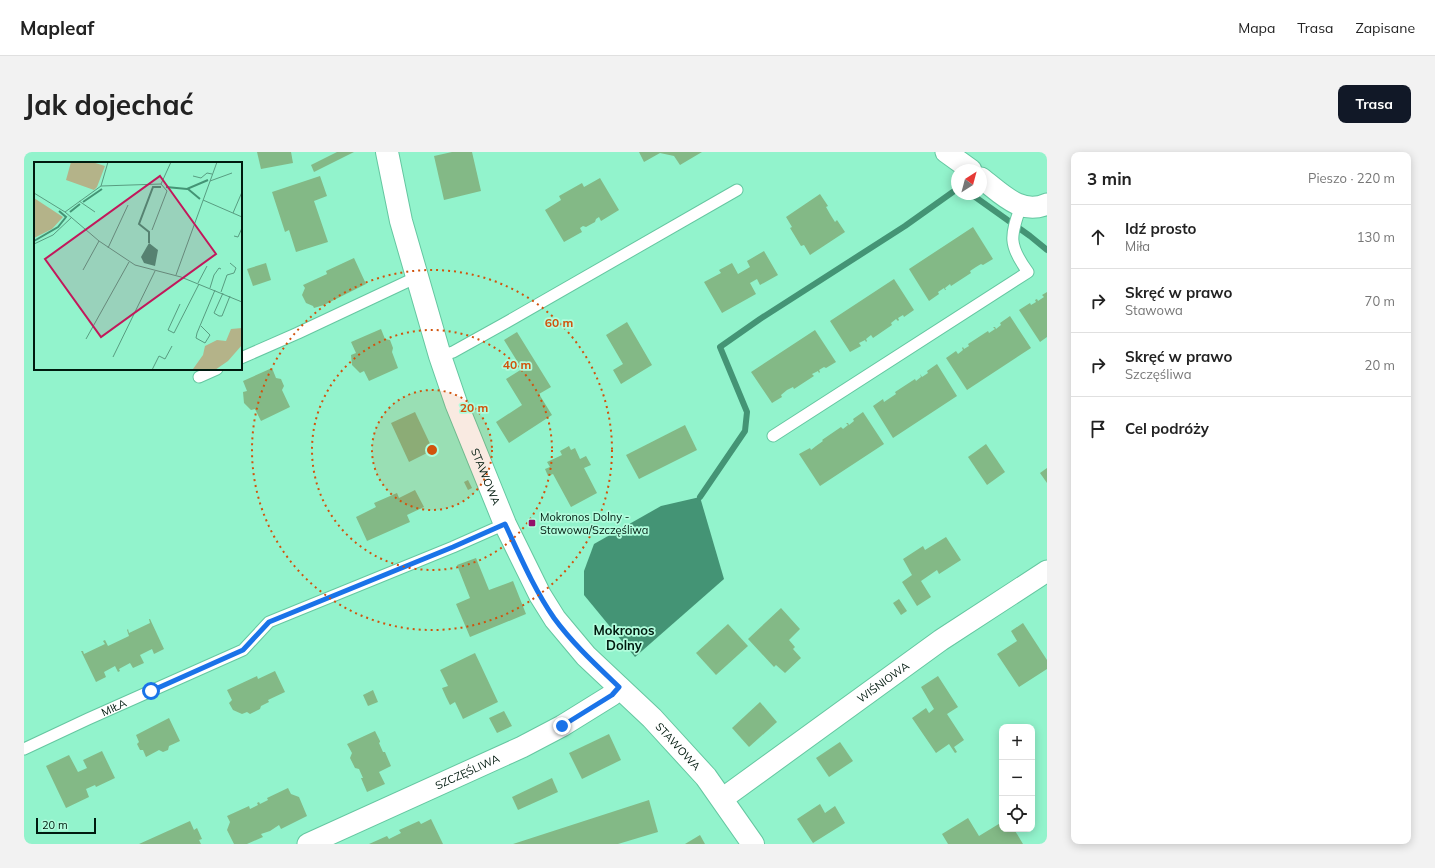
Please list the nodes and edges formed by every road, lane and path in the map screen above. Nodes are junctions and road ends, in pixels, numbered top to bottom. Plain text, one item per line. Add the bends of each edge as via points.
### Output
1 (387, 152) edge
2 (946, 152) edge
3 (963, 164) edge
4 (987, 182) edge
5 (736, 190) dead end
6 (1047, 204) edge
7 (1021, 206) junction
8 (417, 277) junction
9 (440, 356) junction
10 (242, 358) edge
11 (215, 370) edge
12 (199, 377) dead end
13 (773, 436) dead end
14 (505, 524) junction
15 (1047, 571) edge
16 (619, 687) junction
17 (24, 749) edge
18 (722, 799) junction
19 (308, 844) edge
20 (753, 844) edge

1 - 8 street, STAWOWA via 401,221
2 - 3 street
4 - 7 street
5 - 9 lane via 514,318 453,352
6 - 7 street via 1039,208
7 - 13 lane via 1012,232 1012,243 1028,272
8 - 9 street, STAWOWA
8 - 10 lane
9 - 14 street, STAWOWA via 456,403
11 - 12 lane
14 - 16 street, STAWOWA via 540,595 555,619 586,656
14 - 17 lane, MIŁA via 269,622 243,650
15 - 18 street, WIŚNIOWA via 941,640
16 - 18 street, STAWOWA via 683,751
16 - 19 street, SZCZĘŚLIWA via 612,695 562,726 522,747
18 - 20 street, STAWOWA

